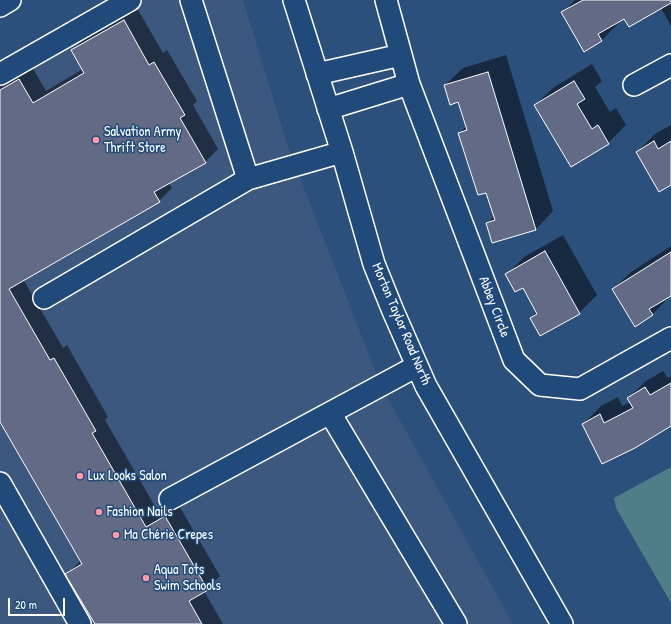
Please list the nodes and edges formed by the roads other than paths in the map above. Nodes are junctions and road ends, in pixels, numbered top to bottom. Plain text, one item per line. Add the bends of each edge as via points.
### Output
1 (10, 0) edge
2 (130, 0) edge
3 (191, 0) edge
4 (294, 0) edge
5 (386, 0) edge
6 (0, 6) edge
7 (401, 55) junction
8 (671, 65) edge
9 (0, 74) edge
10 (318, 74) junction
11 (409, 84) junction
12 (634, 85) dead end
13 (328, 109) junction
14 (342, 152) junction
15 (248, 179) junction
16 (44, 298) dead end
17 (671, 338) edge
18 (417, 366) junction
19 (330, 413) junction
20 (0, 483) edge
21 (170, 499) dead end
22 (80, 624) edge
23 (456, 624) edge
24 (562, 624) edge

1 - 6 street
2 - 9 street
3 - 15 street
4 - 10 street, Morton Taylor Road North
5 - 7 street, Abbey Circle
7 - 10 street
7 - 11 street, Abbey Circle
8 - 12 street
10 - 13 street, Morton Taylor Road North
11 - 13 street
11 - 17 street, Abbey Circle via 514,360 540,385 580,389
13 - 14 street, Morton Taylor Road North
14 - 15 street
14 - 18 street, Morton Taylor Road North via 374,264 392,312
15 - 16 street
18 - 19 street
18 - 24 street, Morton Taylor Road North
19 - 21 street
19 - 23 street
20 - 22 street

